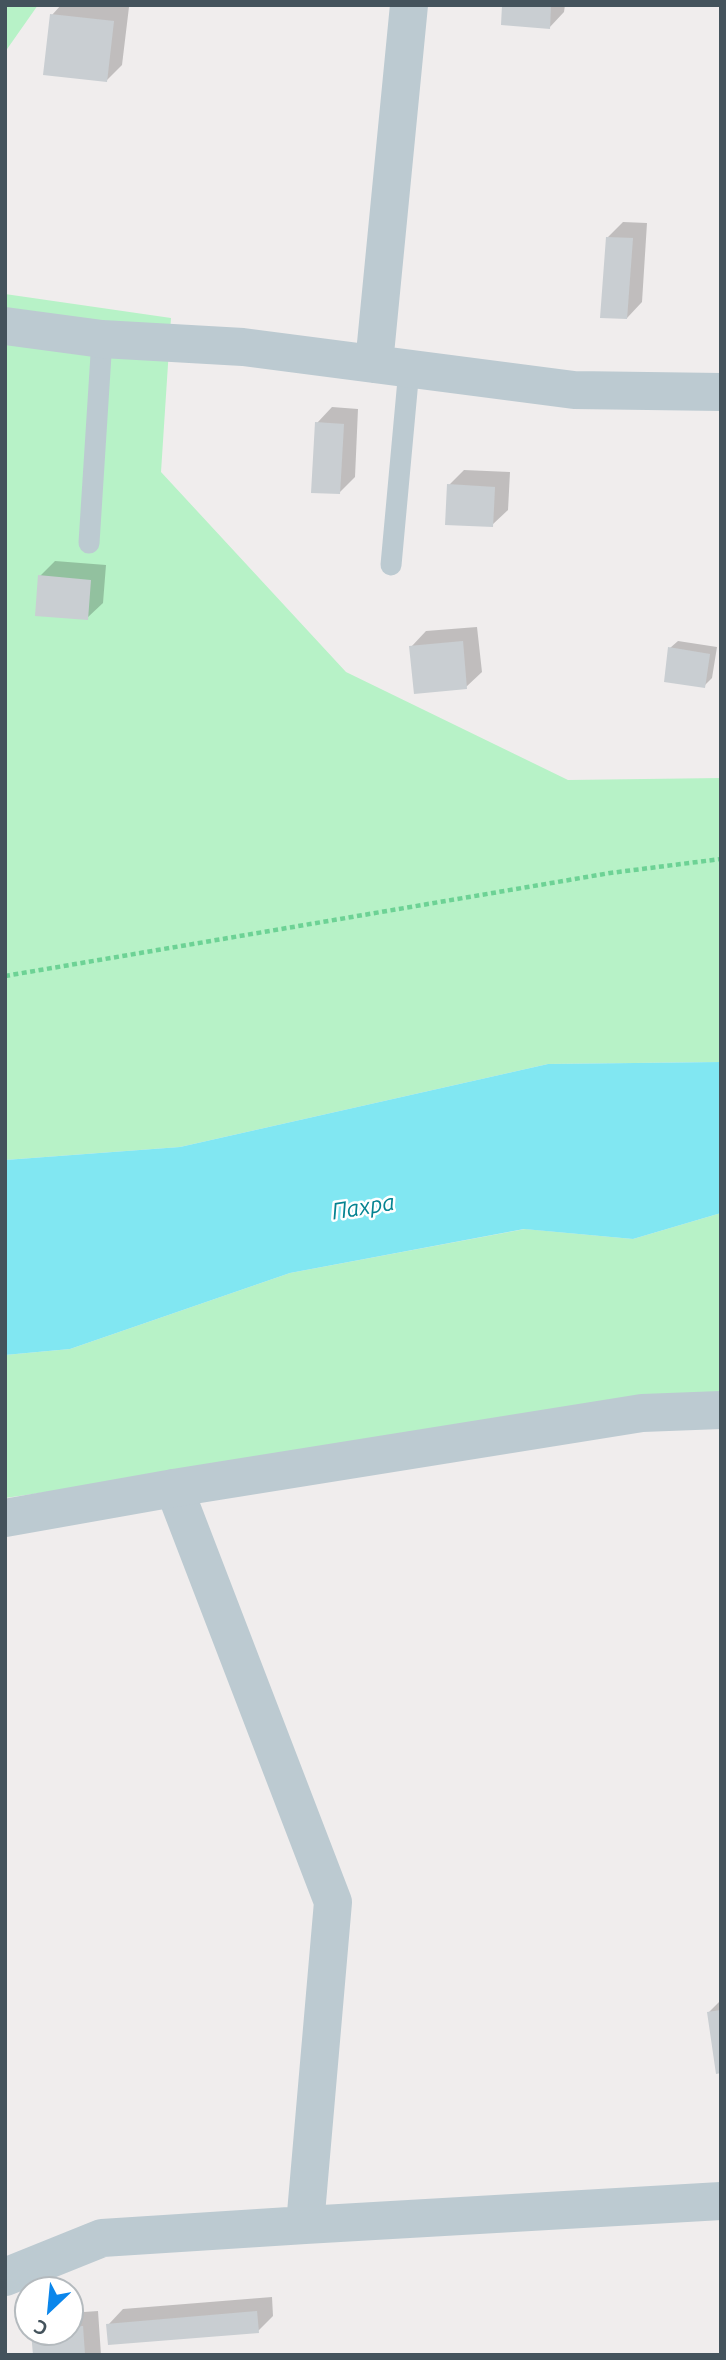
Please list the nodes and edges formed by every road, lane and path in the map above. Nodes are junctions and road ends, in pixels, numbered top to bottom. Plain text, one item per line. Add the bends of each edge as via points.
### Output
1 (409, 5) edge
2 (5, 326) edge
3 (102, 339) junction
4 (391, 366) junction
5 (721, 392) edge
6 (89, 543) dead end
7 (391, 565) dead end
8 (721, 859) edge
9 (5, 976) edge
10 (721, 1410) edge
11 (174, 1488) junction
12 (5, 1518) edge
13 (721, 2201) edge
14 (305, 2225) junction
15 (5, 2277) edge

1 - 4 street
2 - 3 street
3 - 4 street via 243,347
3 - 6 lane
4 - 5 street via 574,390
4 - 7 lane
8 - 9 path via 610,873
10 - 11 street via 642,1413
11 - 12 street
11 - 14 street via 333,1902
13 - 14 street
14 - 15 street via 102,2238

